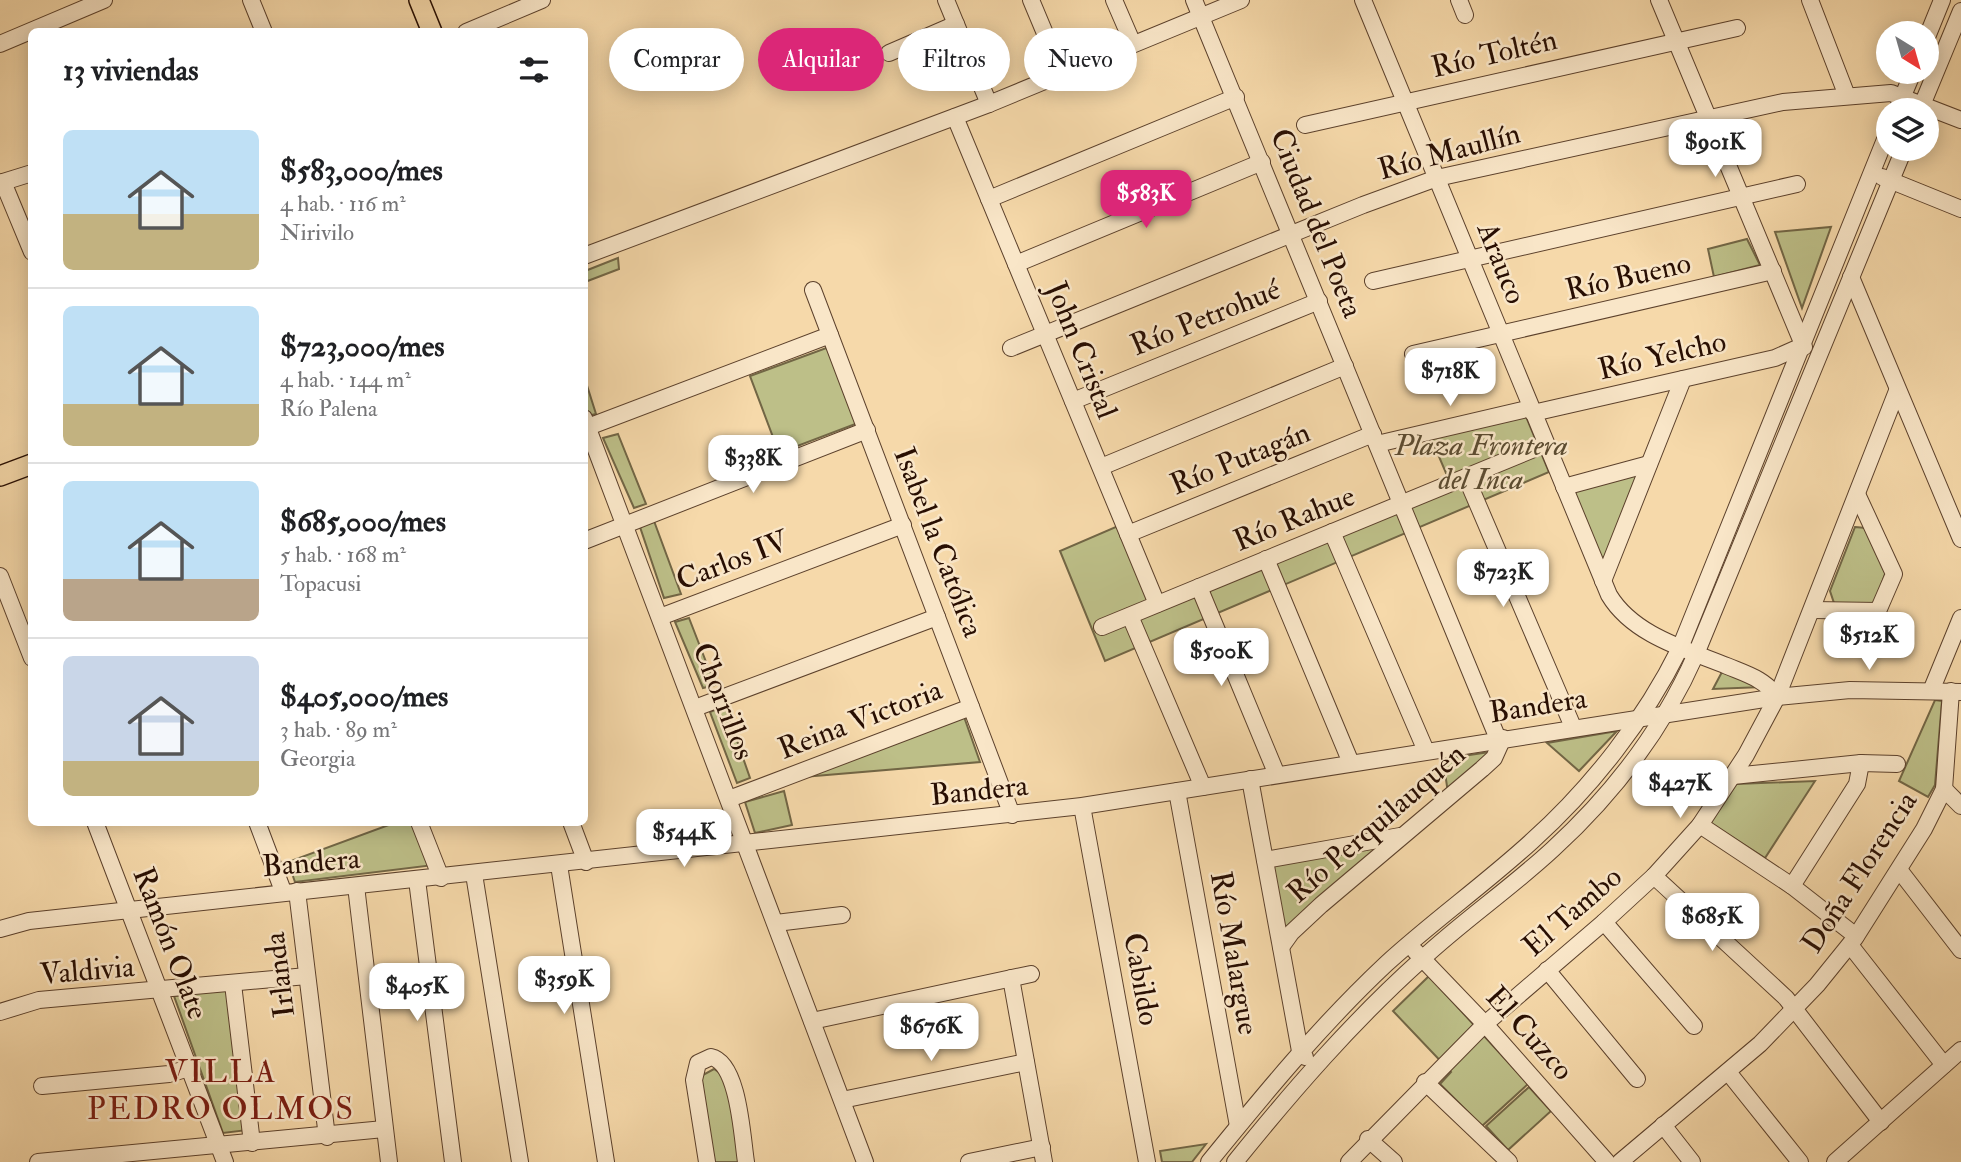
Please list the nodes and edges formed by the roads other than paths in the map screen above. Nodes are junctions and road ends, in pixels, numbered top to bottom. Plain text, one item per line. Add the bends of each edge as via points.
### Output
1 (104, 0) edge
2 (251, 0) edge
3 (418, 0) edge
4 (542, 0) edge
5 (946, 0) edge
6 (1031, 0) edge
7 (1114, 0) edge
8 (1194, 0) edge
9 (1241, 0) edge
10 (1363, 0) edge
11 (1659, 0) edge
12 (1810, 0) edge
13 (1942, 0) edge
14 (1961, 11) edge
15 (1201, 16) junction
16 (1933, 21) edge
17 (956, 24) junction
18 (1939, 24) edge
19 (38, 28) edge
20 (262, 28) edge
21 (430, 28) edge
22 (476, 28) edge
23 (1043, 28) edge
24 (1126, 28) edge
25 (1737, 28) dead end
26 (1957, 31) edge
27 (28, 32) edge
28 (1676, 41) junction
29 (1137, 42) edge
30 (0, 44) edge
31 (889, 53) dead end
32 (1024, 90) edge
33 (1847, 96) junction
34 (1236, 97) junction
35 (1890, 98) edge
36 (1925, 98) edge
37 (1406, 102) junction
38 (989, 104) junction
39 (1939, 113) edge
40 (955, 117) junction
41 (1709, 118) junction
42 (1961, 120) edge
43 (1305, 125) dead end
44 (1877, 161) edge
45 (1899, 161) edge
46 (1262, 162) junction
47 (1872, 173) junction
48 (28, 174) edge
49 (1437, 178) junction
50 (1891, 180) junction
51 (1, 183) edge
52 (1797, 184) dead end
53 (1742, 196) junction
54 (989, 199) junction
55 (1961, 209) edge
56 (1291, 234) junction
57 (28, 243) edge
58 (588, 255) edge
59 (1470, 258) junction
60 (1016, 264) junction
61 (1773, 271) junction
62 (1851, 277) junction
63 (1373, 281) dead end
64 (813, 290) dead end
65 (1319, 301) junction
66 (1045, 334) junction
67 (1501, 334) junction
68 (830, 335) junction
69 (1802, 346) junction
70 (1011, 348) dead end
71 (1820, 353) junction
72 (1413, 354) dead end
73 (1345, 366) junction
74 (1683, 379) junction
75 (1897, 391) junction
76 (1073, 401) junction
77 (1532, 410) junction
78 (588, 422) edge
79 (588, 428) edge
80 (867, 430) junction
81 (1375, 439) junction
82 (1546, 444) junction
83 (1650, 464) junction
84 (28, 466) edge
85 (1101, 467) junction
86 (0, 476) edge
87 (1466, 477) junction
88 (1564, 487) junction
89 (1857, 494) junction
90 (1402, 504) junction
91 (625, 525) junction
92 (902, 525) junction
93 (1332, 532) junction
94 (1128, 534) junction
95 (588, 539) edge
96 (1961, 539) edge
97 (1266, 559) junction
98 (0, 576) edge
99 (1602, 581) junction
100 (1199, 587) junction
101 (1157, 604) junction
102 (1813, 610) junction
103 (1130, 616) junction
104 (660, 617) junction
105 (937, 617) junction
106 (1961, 618) edge
107 (1102, 627) dead end
108 (28, 642) edge
109 (1680, 648) junction
110 (1696, 654) junction
111 (1931, 691) junction
112 (1956, 692) edge
113 (1777, 697) junction
114 (971, 707) junction
115 (695, 708) junction
116 (1667, 713) junction
117 (1639, 717) junction
118 (1573, 727) junction
119 (1501, 739) junction
120 (1426, 751) junction
121 (1351, 763) junction
122 (1861, 763) junction
123 (1897, 764) dead end
124 (1277, 775) junction
125 (1733, 776) junction
126 (1250, 779) junction
127 (1203, 787) junction
128 (1944, 789) junction
129 (1177, 791) junction
130 (729, 799) junction
131 (1082, 806) junction
132 (1961, 806) edge
133 (1012, 814) junction
134 (1700, 825) junction
135 (96, 826) edge
136 (259, 826) edge
137 (421, 826) edge
138 (573, 826) edge
139 (1402, 836) junction
140 (746, 844) junction
141 (1265, 859) junction
142 (586, 862) junction
143 (559, 865) junction
144 (1900, 871) junction
145 (474, 874) junction
146 (1654, 876) junction
147 (442, 878) junction
148 (417, 880) junction
149 (356, 886) junction
150 (1792, 886) junction
151 (290, 891) junction
152 (128, 909) junction
153 (842, 915) dead end
154 (1604, 922) junction
155 (776, 923) junction
156 (0, 929) edge
157 (1853, 940) junction
158 (1408, 944) junction
159 (1281, 947) junction
160 (1961, 950) edge
161 (1422, 958) junction
162 (1547, 970) junction
163 (1031, 974) dead end
164 (307, 976) junction
165 (1011, 978) junction
166 (233, 984) junction
167 (159, 992) junction
168 (1794, 1011) junction
169 (0, 1012) edge
170 (812, 1021) junction
171 (1485, 1024) junction
172 (1694, 1026) dead end
173 (1961, 1050) edge
174 (1300, 1051) junction
175 (1027, 1062) junction
176 (1944, 1065) junction
177 (189, 1068) junction
178 (1314, 1068) junction
179 (1727, 1072) junction
180 (1637, 1079) dead end
181 (1424, 1082) junction
182 (42, 1086) dead end
183 (842, 1100) junction
184 (1881, 1122) junction
185 (1663, 1125) junction
186 (1238, 1126) junction
187 (384, 1129) junction
188 (327, 1137) junction
189 (1368, 1139) junction
190 (252, 1143) junction
191 (218, 1144) junction
192 (1043, 1154) edge
193 (38, 1162) edge
194 (225, 1162) edge
195 (388, 1162) edge
196 (453, 1162) edge
197 (520, 1162) edge
198 (606, 1162) edge
199 (707, 1162) edge
200 (746, 1162) edge
201 (865, 1162) edge
202 (969, 1162) edge
203 (1147, 1162) edge
204 (1209, 1162) edge
205 (1235, 1162) edge
206 (1349, 1162) edge
207 (1394, 1162) edge
208 (1509, 1162) edge
209 (1607, 1162) edge
210 (1620, 1162) edge
211 (1692, 1162) edge
212 (1800, 1162) edge
213 (1835, 1162) edge

1 - 19 street
2 - 20 street
3 - 21 main road
4 - 22 street
5 - 17 street
6 - 23 street
7 - 24 street
8 - 15 street, Ciudad del Poeta
9 - 15 street
10 - 37 street, Arauco
11 - 28 street
12 - 33 street
13 - 16 street
14 - 26 street
15 - 29 street
15 - 34 street, Ciudad del Poeta
17 - 31 street
17 - 38 street
18 - 26 street
25 - 28 street, Río Toltén
26 - 36 street
27 - 30 street
28 - 37 street, Río Toltén
28 - 41 street
32 - 38 street
33 - 35 street, Río Maullín via 1880,93
33 - 41 street, Río Maullín via 1783,102
34 - 46 street, Ciudad del Poeta
34 - 54 street
37 - 43 street, Río Toltén
37 - 49 street, Arauco
38 - 40 street
39 - 42 street, Río Maullín
40 - 54 street, John Cristal
40 - 58 street
41 - 49 street, Río Maullín
41 - 53 street
44 - 47 street
45 - 50 street
46 - 56 street, Ciudad del Poeta
46 - 60 street
47 - 50 street
47 - 69 street
48 - 51 street
49 - 56 street, Río Maullín
49 - 59 street, Arauco
50 - 55 street
50 - 62 street
51 - 57 street
52 - 53 street
53 - 59 street
53 - 61 street
54 - 60 street, John Cristal
56 - 65 street, Ciudad del Poeta
56 - 66 street, Río Maullín
59 - 63 street
59 - 67 street, Arauco
60 - 66 street, John Cristal
61 - 67 street, Río Bueno
61 - 69 street
62 - 71 street
62 - 75 street
64 - 68 street, Isabel la Católica
65 - 73 street, Ciudad del Poeta
65 - 76 street, Río Petrohué
66 - 70 street, Río Maullín
66 - 76 street, John Cristal
67 - 72 street, Río Bueno
67 - 77 street, Arauco
68 - 78 street
68 - 80 street, Isabel la Católica
69 - 71 street
69 - 74 street, Río Yelcho via 1775,358
69 - 109 street
71 - 110 street
73 - 81 street, Ciudad del Poeta
73 - 85 street
74 - 77 street, Río Yelcho
74 - 83 street
75 - 89 street, El Tambo
75 - 96 street
76 - 85 street, John Cristal
77 - 81 street, Río Yelcho
77 - 82 street, Arauco
79 - 91 street, Chorrillos
80 - 91 street
80 - 92 street, Isabel la Católica
81 - 90 street, Ciudad del Poeta
81 - 94 street, Río Putagán
82 - 87 street, Río Rahue
82 - 88 street, Arauco
83 - 88 street
83 - 99 street
84 - 86 main road
85 - 94 street, John Cristal
87 - 90 street, Río Rahue
87 - 118 street
88 - 99 street, Arauco
89 - 102 street, El Tambo
89 - 102 street via 1894,574 1878,611
90 - 93 street, Río Rahue
90 - 119 street, Ciudad del Poeta
91 - 95 street
91 - 104 street, Chorrillos
92 - 104 street, Carlos IV
92 - 105 street, Isabel la Católica
93 - 97 street, Río Rahue
93 - 120 street
94 - 101 street, John Cristal
97 - 100 street, Río Rahue
97 - 121 street
98 - 108 street
99 - 109 street, Arauco via 1626,619
100 - 101 street, Río Rahue
100 - 124 street
101 - 103 street, Río Rahue
102 - 113 street, El Tambo
103 - 107 street, Río Rahue
103 - 127 street
104 - 115 street, Chorrillos
105 - 114 street, Isabel la Católica
105 - 115 street
106 - 111 street
109 - 110 street, Arauco
109 - 117 street
110 - 113 street, Arauco via 1753,676
110 - 116 street
111 - 112 street, Bandera
111 - 113 street, Bandera via 1850,690
112 - 128 street, Doña Florencia
113 - 116 street, Bandera
113 - 125 street, El Tambo
114 - 130 street, Reina Victoria
114 - 133 street, Isabel la Católica
115 - 130 street, Chorrillos
116 - 117 street, Bandera
116 - 161 street via 1625,773 1571,832
117 - 118 street, Bandera
117 - 158 street via 1548,826
118 - 119 street, Bandera
119 - 120 street, Bandera
119 - 139 street, Río Perquilauquén via 1494,758
120 - 121 street, Bandera
121 - 124 street, Bandera
122 - 123 street
122 - 125 street
122 - 150 street via 1857,783
124 - 126 street, Bandera
125 - 134 street, El Tambo
126 - 127 street, Bandera
126 - 141 street
127 - 129 street, Bandera
128 - 132 street
128 - 144 street, Doña Florencia
129 - 131 street, Bandera
129 - 186 street, Río Malargue
130 - 140 street, Chorrillos
131 - 133 street, Bandera
131 - 203 street, Cabildo
133 - 140 street, Bandera
134 - 146 street, El Tambo
134 - 150 street
135 - 152 street, Ramón Olate
136 - 151 street, Irlanda
137 - 147 street
138 - 142 street
139 - 141 street
139 - 159 street, Río Perquilauquén via 1321,905
140 - 142 street, Bandera
140 - 155 street, Chorrillos
141 - 159 street
142 - 143 street, Bandera
143 - 145 street, Bandera
143 - 198 street
144 - 157 street, Doña Florencia
144 - 160 street
145 - 147 street, Bandera
145 - 197 street
146 - 154 street, El Tambo
146 - 168 street via 1763,974
147 - 148 street, Bandera
148 - 149 street, Bandera
148 - 196 street
149 - 151 street, Bandera
149 - 187 street
150 - 157 street
151 - 152 street, Bandera
151 - 164 street, Irlanda
152 - 156 street, Bandera
152 - 167 street, Ramón Olate
153 - 155 street
154 - 162 street, El Tambo
154 - 172 street
155 - 170 street, Chorrillos
157 - 168 street, Doña Florencia
157 - 176 street
158 - 161 street, El Cuzco
158 - 174 street
159 - 174 street
161 - 171 street, El Cuzco
161 - 178 street
162 - 171 street, El Tambo
162 - 180 street
163 - 165 street
164 - 166 street, Valdivia
164 - 188 street, Irlanda
165 - 170 street
165 - 175 street
166 - 167 street, Valdivia
166 - 190 street
167 - 169 street, Valdivia via 39,1000
167 - 177 street, Ramón Olate
168 - 179 street, Doña Florencia
168 - 184 street
170 - 183 street, Chorrillos
171 - 181 street, El Tambo
171 - 209 street, El Cuzco
173 - 176 street
174 - 178 street
174 - 186 street
175 - 183 street
175 - 192 street
176 - 184 street
177 - 182 street via 169,1074
177 - 191 street, Ramón Olate
178 - 205 street
179 - 185 street, Doña Florencia
179 - 212 street
181 - 189 street, El Tambo
181 - 208 street
183 - 201 street, Chorrillos
184 - 213 street
185 - 210 street, Doña Florencia
185 - 211 street
186 - 204 street
187 - 188 street
187 - 195 street
188 - 190 street
189 - 206 street, El Tambo
189 - 207 street
190 - 191 street
191 - 193 street
191 - 194 street, Ramón Olate
192 - 202 street
199 - 200 street via 694,1080 698,1063 711,1057 722,1061 732,1075

